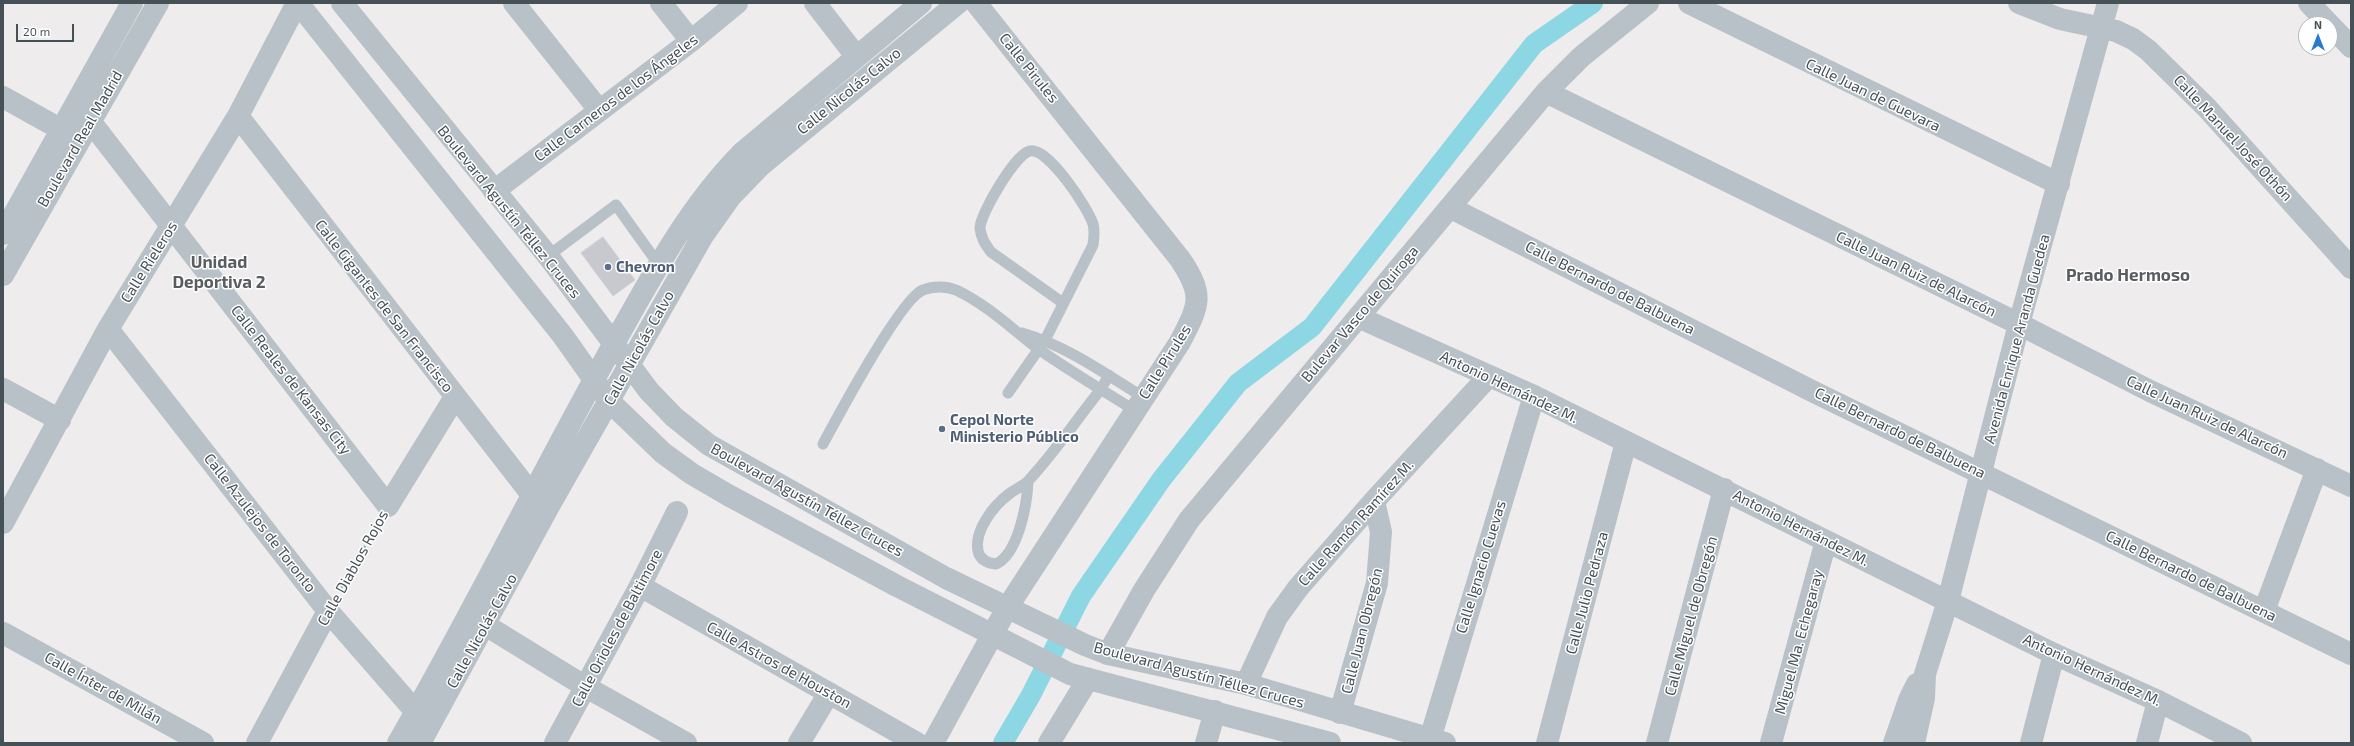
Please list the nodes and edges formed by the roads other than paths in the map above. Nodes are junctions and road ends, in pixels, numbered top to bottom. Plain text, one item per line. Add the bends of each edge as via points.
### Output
1 (132, 3) edge
2 (158, 3) edge
3 (297, 3) edge
4 (342, 3) edge
5 (514, 3) edge
6 (661, 3) edge
7 (738, 3) edge
8 (815, 3) edge
9 (921, 3) edge
10 (958, 3) edge
11 (976, 3) edge
12 (1648, 3) edge
13 (1689, 3) edge
14 (2019, 3) edge
15 (2108, 3) edge
16 (2309, 3) edge
17 (2322, 16) edge
18 (2100, 29) junction
19 (2338, 33) edge
20 (691, 41) junction
21 (2351, 47) edge
22 (856, 56) junction
23 (1546, 92) junction
24 (3, 97) edge
25 (599, 110) junction
26 (238, 116) junction
27 (90, 122) junction
28 (62, 130) junction
29 (2059, 184) junction
30 (494, 191) junction
31 (1451, 208) junction
32 (172, 226) junction
33 (3, 234) edge
34 (548, 256) junction
35 (2348, 260) edge
36 (660, 265) junction
37 (3, 275) edge
38 (1063, 303) junction
39 (1358, 317) junction
40 (2019, 324) junction
41 (108, 329) junction
42 (1042, 344) junction
43 (613, 345) junction
44 (629, 366) junction
45 (1109, 375) junction
46 (1488, 377) junction
47 (594, 380) junction
48 (3, 389) edge
49 (1101, 389) junction
50 (1008, 392) dead end
51 (1534, 396) junction
52 (455, 397) junction
53 (609, 401) junction
54 (1139, 404) junction
55 (60, 420) junction
56 (1626, 442) junction
57 (823, 444) dead end
58 (2317, 469) junction
59 (1982, 472) junction
60 (1028, 482) junction
61 (2351, 486) edge
62 (1724, 489) junction
63 (532, 494) junction
64 (1374, 501) junction
65 (388, 506) joint
66 (677, 512) dead end
67 (3, 523) edge
68 (1826, 542) junction
69 (640, 586) junction
70 (1948, 601) junction
71 (1007, 608) junction
72 (328, 611) junction
73 (2264, 611) junction
74 (477, 620) junction
75 (3, 633) edge
76 (992, 635) junction
77 (1108, 654) junction
78 (2054, 654) junction
79 (2351, 654) edge
80 (1925, 674) junction
81 (1079, 676) junction
82 (1246, 684) junction
83 (586, 686) junction
84 (829, 693) junction
85 (2158, 701) junction
86 (1215, 711) junction
87 (416, 712) junction
88 (1340, 713) junction
89 (1437, 741) edge
90 (204, 743) edge
91 (257, 743) edge
92 (398, 743) edge
93 (420, 743) edge
94 (555, 743) edge
95 (686, 743) edge
96 (799, 743) edge
97 (917, 743) edge
98 (933, 743) edge
99 (1049, 743) edge
100 (1206, 743) edge
101 (1330, 743) edge
102 (1547, 743) edge
103 (1657, 743) edge
104 (1771, 743) edge
105 (1894, 743) edge
106 (1914, 743) edge
107 (2031, 743) edge
108 (2147, 743) edge
109 (2241, 743) edge

1 - 28 street, Boulevard Real Madrid
2 - 27 street, Boulevard Real Madrid
3 - 26 street, Calle Rieleros
3 - 47 street, Boulevard Agustín Téllez Cruces via 564,336
4 - 30 street, Boulevard Agustín Téllez Cruces
5 - 25 street
6 - 20 street
7 - 20 street, Calle Carneros de los Ángeles
8 - 22 street
9 - 22 street, Calle Nicolás Calvo
10 - 44 street, Calle Nicolás Calvo via 760,166 731,196 702,237
11 - 54 street, Calle Pirules via 1038,78 1190,274 1198,302 1194,316
12 - 23 street, Bulevar Vasco de Quiroga via 1581,57
13 - 29 street, Calle Juan de Guevara
14 - 18 street, Calle Manuel José Othón via 2060,20
15 - 18 street, Avenida Enrique Aranda Guedea
16 - 17 street
18 - 29 street, Avenida Enrique Aranda Guedea
18 - 35 street, Calle Manuel José Othón via 2133,39 2148,50 2207,108
19 - 21 street
20 - 25 street, Calle Carneros de los Ángeles
22 - 36 street, Calle Nicolás Calvo via 742,153 717,178 691,212
23 - 31 street, Bulevar Vasco de Quiroga
23 - 40 street, Calle Juan Ruiz de Alarcón
24 - 28 street
25 - 30 street, Calle Carneros de los Ángeles
26 - 32 street, Calle Rieleros
26 - 52 street, Calle Gigantes de San Francisco
27 - 32 street, Calle Reales de Kansas City
27 - 37 street, Boulevard Real Madrid
28 - 33 street, Boulevard Real Madrid
29 - 40 street, Avenida Enrique Aranda Guedea
30 - 34 street, Boulevard Agustín Téllez Cruces
31 - 39 street, Bulevar Vasco de Quiroga
31 - 59 street, Calle Bernardo de Balbuena via 1809,389
32 - 41 street, Calle Rieleros
32 - 65 street, Calle Reales de Kansas City
34 - 36 lane via 616,205
34 - 43 street, Boulevard Agustín Téllez Cruces
36 - 43 street, Calle Nicolás Calvo
38 - 38 lane via 1093,245 1093,224 1086,209 1048,157 1038,151 1030,151 1019,156 983,213 980,227 983,241 992,252
38 - 42 lane
39 - 46 street, Antonio Hernández M.
39 - 77 street, Bulevar Vasco de Quiroga via 1189,520 1144,590
40 - 58 street, Calle Juan Ruiz de Alarcón via 2150,391
40 - 59 street, Avenida Enrique Aranda Guedea
41 - 55 street, Calle Rieleros
41 - 72 street, Calle Azulejos de Toronto
42 - 45 lane
42 - 49 lane
42 - 50 lane
42 - 57 lane via 1016,331 978,303 954,290 940,286 922,290 910,301 885,336
43 - 44 street, Boulevard Agustín Téllez Cruces
43 - 47 street, Calle Nicolás Calvo
44 - 53 street, Calle Nicolás Calvo
44 - 71 street, Boulevard Agustín Téllez Cruces via 674,417 709,445 946,578
45 - 49 lane
45 - 54 lane
46 - 51 street, Antonio Hernández M.
46 - 64 street, Calle Ramón Ramírez M.
47 - 53 street, Boulevard Agustín Téllez Cruces
47 - 63 street, Calle Nicolás Calvo
48 - 55 street
49 - 54 lane
49 - 60 lane
51 - 56 street, Antonio Hernández M.
51 - 89 street, Calle Ignacio Cuevas
52 - 63 street, Calle Gigantes de San Francisco
52 - 65 street, Calle Diablos Rojos
53 - 74 street, Calle Nicolás Calvo via 549,506
53 - 76 street, Boulevard Agustín Téllez Cruces via 663,453 692,474
54 - 71 street, Calle Pirules
55 - 67 street, Calle Rieleros
56 - 62 street, Antonio Hernández M.
56 - 102 street, Calle Julio Pedraza
58 - 61 street, Calle Juan Ruiz de Alarcón
58 - 73 street
59 - 70 street, Avenida Enrique Aranda Guedea
59 - 73 street, Calle Bernardo de Balbuena
60 - 60 lane via 1008,495 984,522 977,547 979,555 986,563 996,564 1007,557 1026,506
62 - 68 street, Antonio Hernández M.
62 - 103 street, Calle Miguel de Obregón
63 - 74 street, Calle Nicolás Calvo
64 - 82 street, Calle Ramón Ramírez M. via 1298,588 1277,617
64 - 88 street, Calle Juan Obregón via 1382,532 1377,583
66 - 69 street, Calle Orioles de Baltimore
68 - 70 street, Antonio Hernández M.
68 - 104 street, Miguel Ma. Echegaray
69 - 83 street, Calle Orioles de Baltimore
69 - 84 street, Calle Astros de Houston
70 - 78 street, Antonio Hernández M.
70 - 80 street, Avenida Enrique Aranda Guedea
71 - 76 street, Calle Pirules
71 - 77 street, Boulevard Agustín Téllez Cruces
72 - 87 street, Calle Azulejos de Toronto
72 - 91 street, Calle Diablos Rojos
73 - 79 street, Calle Bernardo de Balbuena
74 - 83 street
74 - 87 street, Calle Nicolás Calvo
74 - 93 street, Calle Nicolás Calvo
75 - 90 street, Calle Ínter de Milán
76 - 81 street, Boulevard Agustín Téllez Cruces
76 - 98 street, Calle Pirules
77 - 82 street, Boulevard Agustín Téllez Cruces
78 - 85 street, Antonio Hernández M.
78 - 107 street
80 - 105 street, Avenida Enrique Aranda Guedea via 1909,700
80 - 106 street, Avenida Enrique Aranda Guedea via 1924,698
81 - 86 street, Boulevard Agustín Téllez Cruces
81 - 99 street
82 - 88 street, Boulevard Agustín Téllez Cruces
83 - 94 street, Calle Orioles de Baltimore
83 - 95 street
84 - 96 street
84 - 97 street, Calle Astros de Houston
85 - 108 street
85 - 109 street, Antonio Hernández M.
86 - 100 street
86 - 101 street, Boulevard Agustín Téllez Cruces
87 - 92 street, Calle Nicolás Calvo
88 - 89 street, Boulevard Agustín Téllez Cruces

